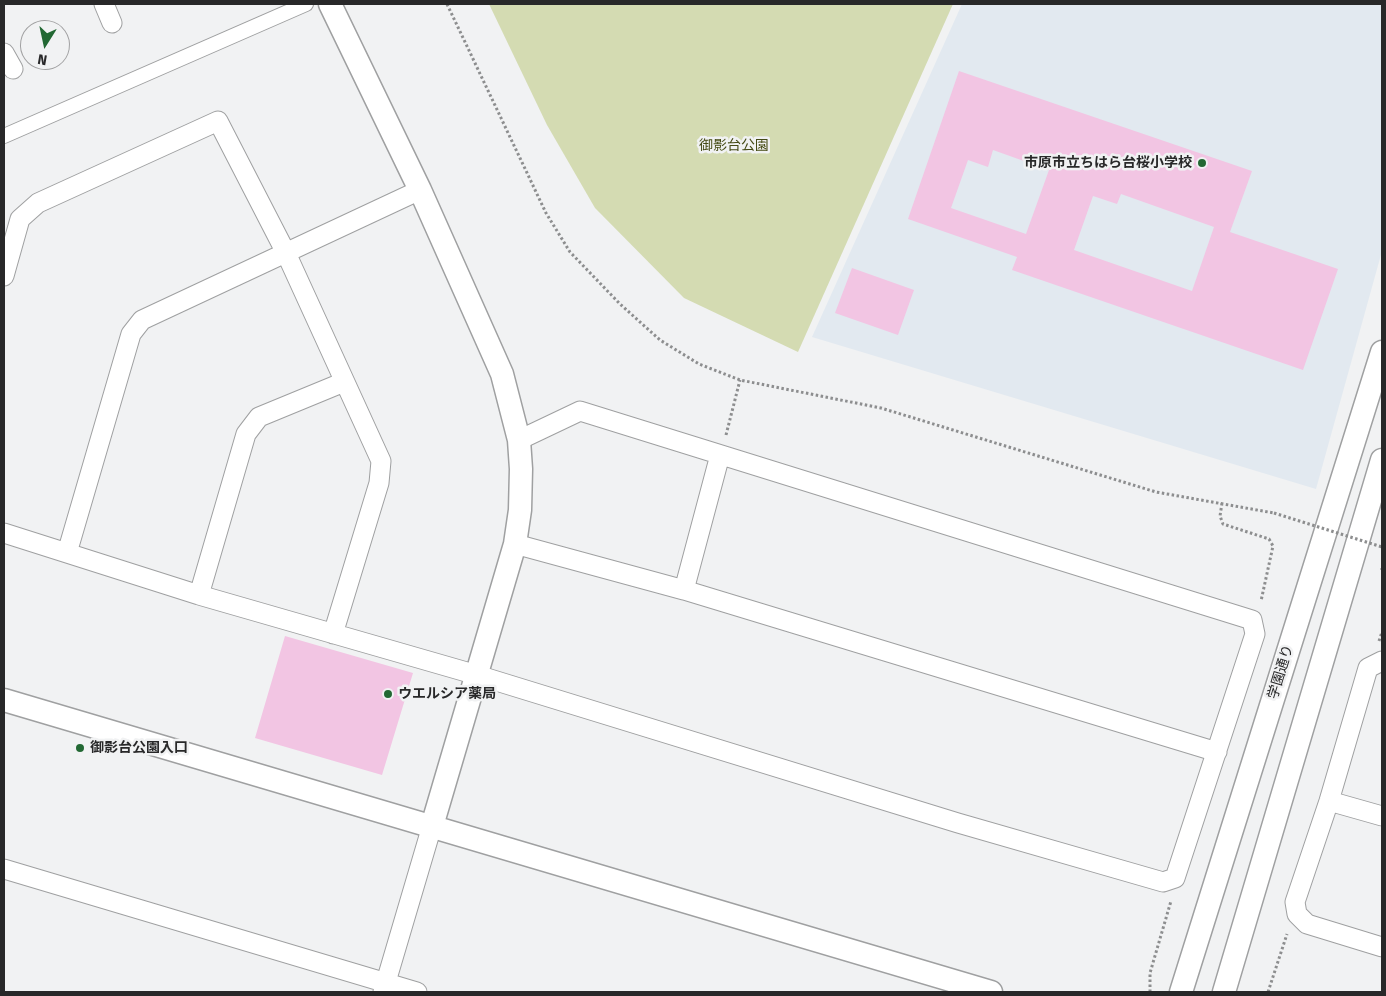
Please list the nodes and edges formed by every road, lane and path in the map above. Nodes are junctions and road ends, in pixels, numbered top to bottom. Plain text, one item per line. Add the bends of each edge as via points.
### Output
1 (104, 4) edge
2 (306, 4) edge
3 (330, 4) edge
4 (448, 4) edge
5 (112, 23) dead end
6 (4, 136) edge
7 (420, 190) junction
8 (286, 253) junction
9 (4, 276) edge
10 (1382, 352) edge
11 (740, 380) junction
12 (344, 382) junction
13 (518, 440) junction
14 (720, 455) junction
15 (1382, 460) edge
16 (1222, 503) junction
17 (4, 533) edge
18 (515, 544) junction
19 (1382, 546) edge
20 (67, 552) junction
21 (684, 590) junction
22 (199, 594) junction
23 (1252, 620) junction
24 (333, 634) junction
25 (1382, 661) edge
26 (477, 675) junction
27 (4, 700) edge
28 (1217, 752) junction
29 (1328, 801) junction
30 (1382, 816) edge
31 (432, 826) junction
32 (4, 869) edge
33 (1168, 880) junction
34 (1298, 914) junction
35 (1382, 947) edge
36 (384, 988) edge
37 (417, 992) edge
38 (991, 992) edge
39 (1150, 992) edge
40 (1182, 992) edge
41 (1224, 992) edge
42 (1268, 992) edge

1 - 5 street
2 - 6 street
3 - 7 street
4 - 11 path via 546,213 570,252 660,340 699,364
7 - 8 street
7 - 13 street via 502,374
8 - 9 street via 218,121 38,203 20,219
8 - 12 street
8 - 20 street via 142,320 131,334
10 - 40 street, 学園通り
11 - 14 path
11 - 16 path via 881,408 1156,492
12 - 22 street via 259,417 246,434
12 - 24 street via 381,461 379,483
13 - 14 street via 580,411
13 - 18 street via 520,494
14 - 21 street
14 - 23 street
15 - 41 street
16 - 19 path, bridge via 1274,512
16 - 23 path via 1220,516 1223,524 1269,539 1273,546 1259,606
17 - 20 street
18 - 21 street
18 - 26 street
20 - 22 street
21 - 28 street
22 - 24 street
23 - 28 street via 1255,634
24 - 26 street
25 - 29 street via 1368,668
26 - 31 street
26 - 33 street via 967,826 1163,882
27 - 31 street
28 - 33 street via 1175,878
29 - 30 street
29 - 34 street via 1295,902
31 - 36 street
31 - 38 street
32 - 36 street
33 - 39 path via 1172,898 1150,972
34 - 35 street via 1307,924
34 - 42 path via 1290,923
36 - 37 street

